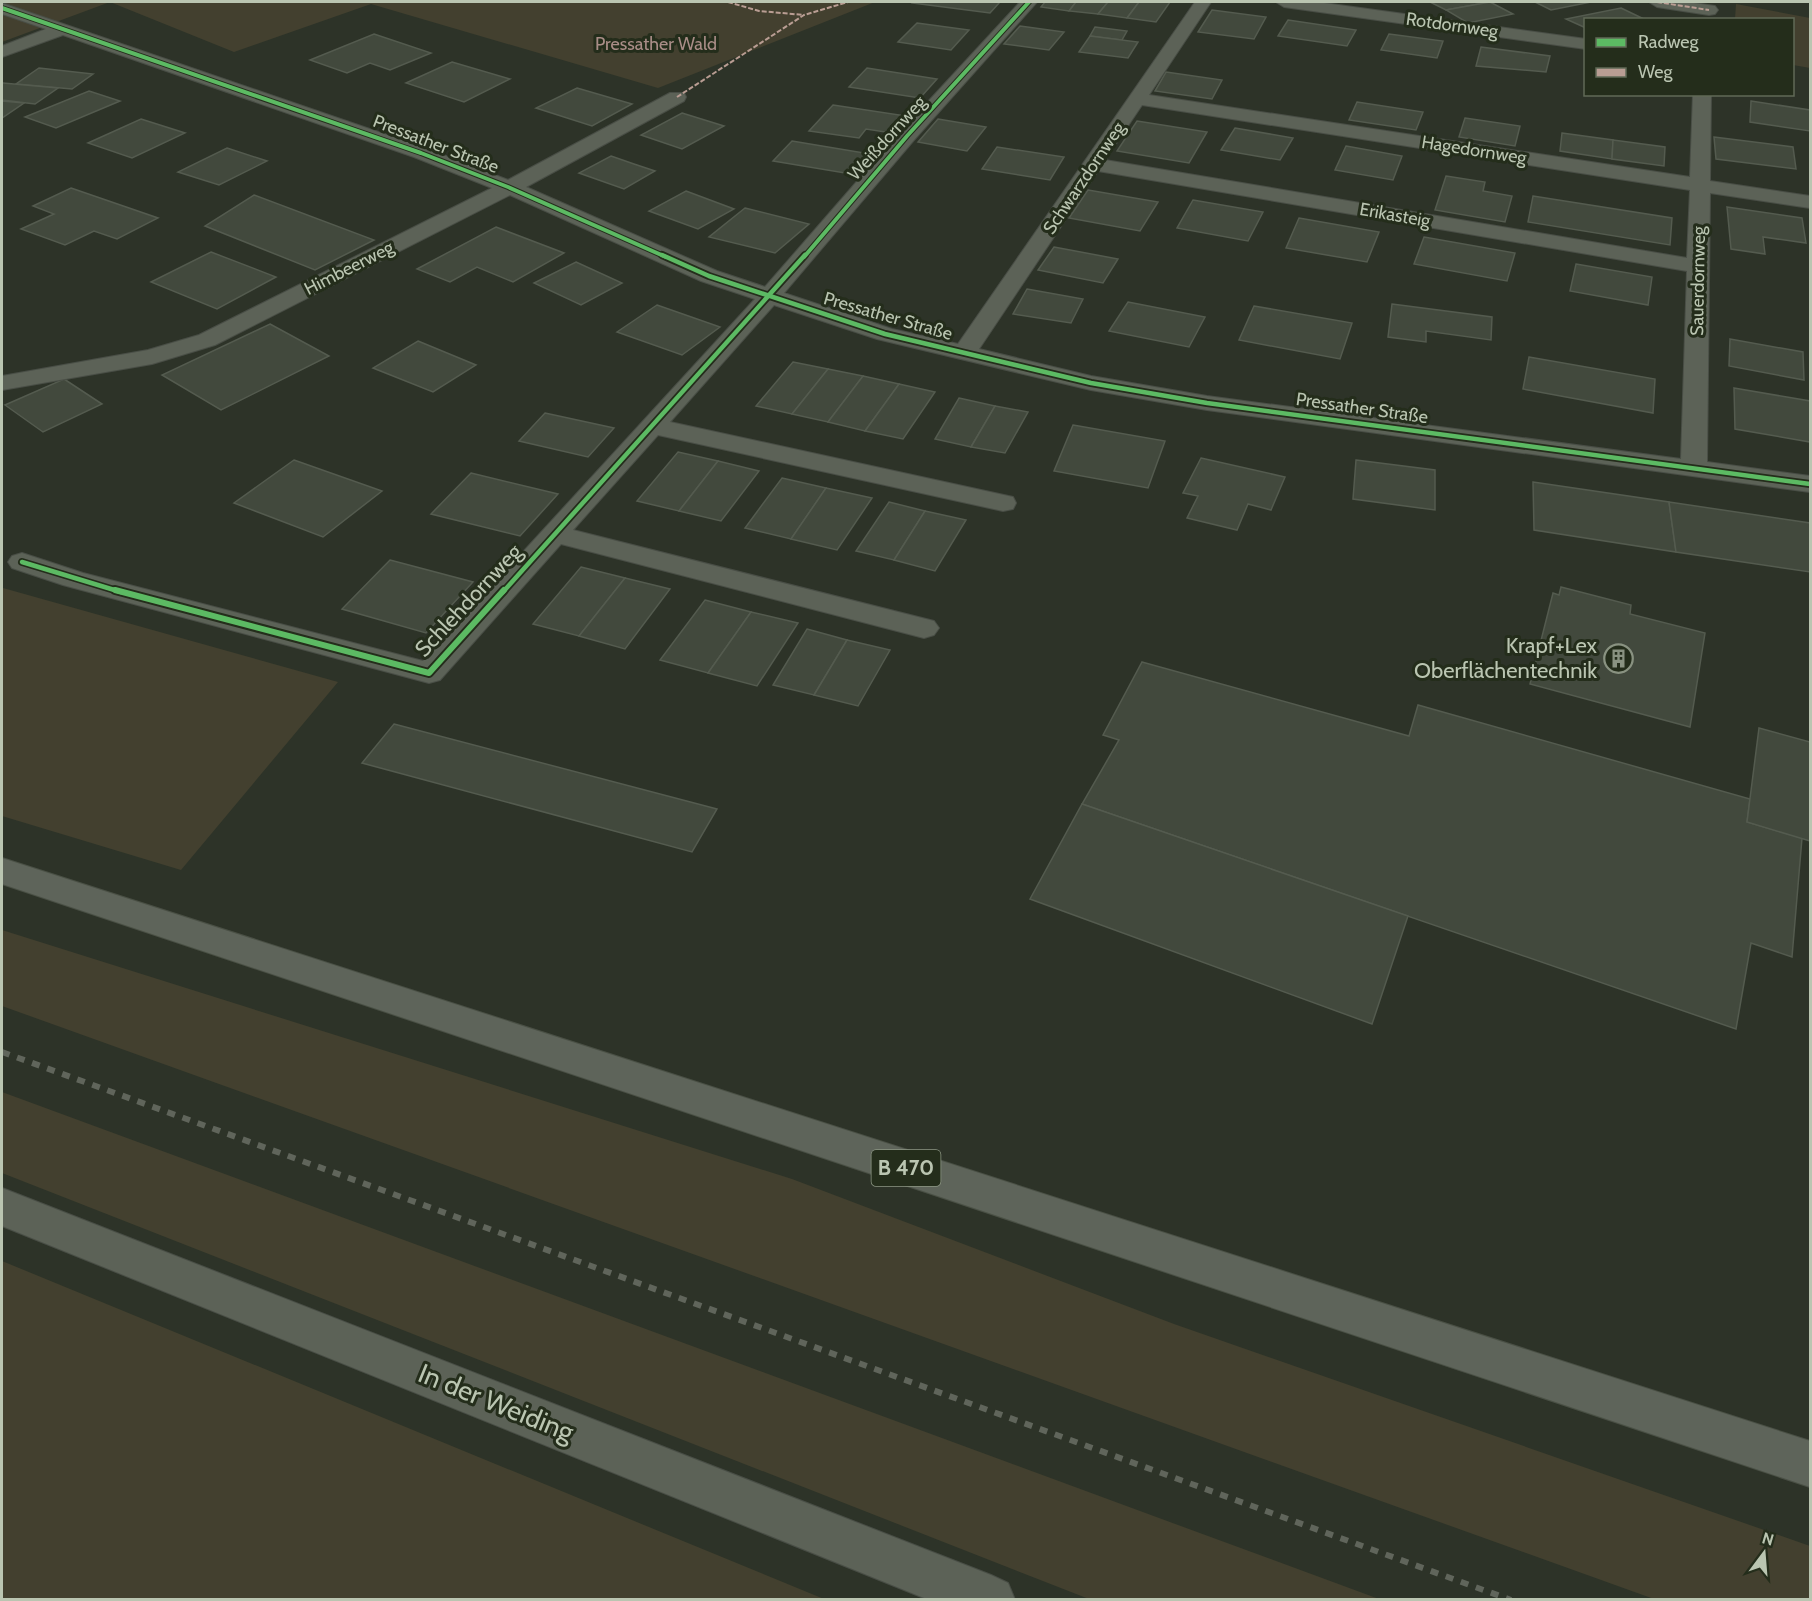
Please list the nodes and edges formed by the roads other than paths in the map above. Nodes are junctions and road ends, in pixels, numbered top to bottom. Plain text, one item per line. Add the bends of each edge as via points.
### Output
1 (1029, 2) edge
2 (1203, 2) edge
3 (1284, 2) edge
4 (1657, 2) edge
5 (2, 8) edge
6 (1709, 10) edge
7 (63, 29) junction
8 (1584, 44) edge
9 (2, 52) edge
10 (1702, 96) edge
11 (677, 97) dead end
12 (1138, 99) junction
13 (1093, 165) junction
14 (1700, 185) junction
15 (508, 187) junction
16 (1810, 202) edge
17 (1698, 266) junction
18 (770, 296) junction
19 (964, 353) junction
20 (2, 383) edge
21 (652, 426) junction
22 (1694, 467) junction
23 (1810, 484) edge
24 (1003, 503) dead end
25 (554, 534) junction
26 (22, 562) dead end
27 (924, 628) dead end
28 (2, 871) edge
29 (2, 1207) edge
30 (1810, 1464) edge
31 (991, 1599) edge

1 - 18 street, Weißdornweg
2 - 12 street, Schwarzdornweg
3 - 8 street, Rotdornweg
4 - 6 street
5 - 7 street, Pressather Straße
7 - 9 street
7 - 15 street, Pressather Straße via 333,121
10 - 14 street, Sauerdornweg
11 - 15 street, Himbeerweg
12 - 13 street, Schwarzdornweg
12 - 14 street, Hagedornweg
13 - 17 street, Erikasteig
13 - 19 street, Schwarzdornweg
14 - 16 street, Hagedornweg
14 - 17 street, Sauerdornweg
15 - 18 street, Pressather Straße via 709,276
15 - 20 street, Himbeerweg via 207,340 152,357
17 - 22 street, Sauerdornweg
18 - 19 street, Pressather Straße via 885,334
18 - 21 street, Schlehdornweg
19 - 22 street, Pressather Straße via 1091,383 1207,403
21 - 24 street
21 - 25 street, Schlehdornweg
22 - 23 street, Pressather Straße
25 - 26 street, Schlehdornweg via 429,673
25 - 27 street
28 - 30 main road, B 470
29 - 31 street, In der Weiding

